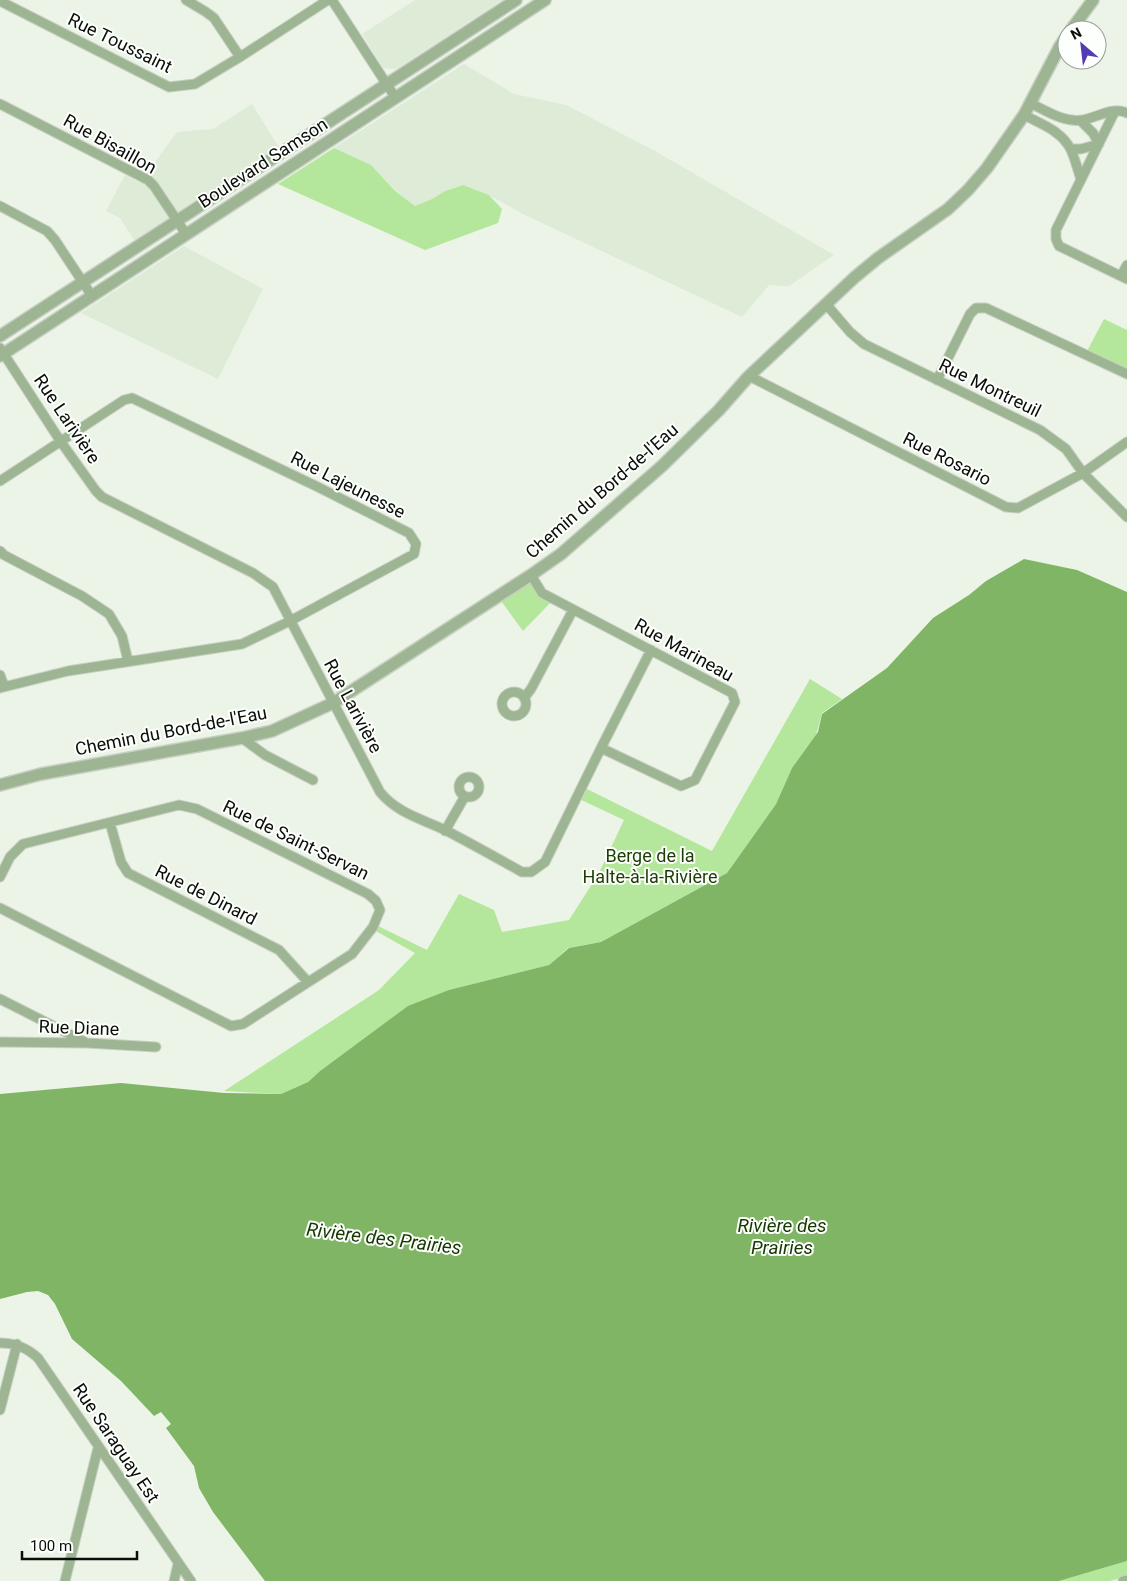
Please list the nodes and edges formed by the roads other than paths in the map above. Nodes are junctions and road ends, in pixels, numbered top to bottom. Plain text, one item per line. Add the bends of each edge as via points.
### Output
1 (186, 0) edge
2 (328, 0) edge
3 (332, 0) edge
4 (516, 0) edge
5 (545, 0) edge
6 (1093, 0) edge
7 (0, 1) edge
8 (16, 4) edge
9 (1078, 20) edge
10 (1057, 52) edge
11 (240, 58) junction
12 (387, 84) junction
13 (395, 97) junction
14 (1030, 103) junction
15 (0, 104) edge
16 (1115, 111) junction
17 (1127, 114) edge
18 (1024, 115) junction
19 (1081, 121) junction
20 (1099, 144) junction
21 (1070, 149) junction
22 (1081, 180) junction
23 (0, 206) edge
24 (177, 220) junction
25 (186, 234) junction
26 (1127, 265) edge
27 (1124, 278) edge
28 (83, 282) junction
29 (92, 296) junction
30 (826, 304) junction
31 (0, 336) edge
32 (1, 352) edge
33 (1127, 374) edge
34 (750, 376) junction
35 (936, 380) junction
36 (61, 442) junction
37 (1127, 442) edge
38 (1083, 473) junction
39 (0, 481) edge
40 (1127, 517) edge
41 (0, 551) edge
42 (531, 575) junction
43 (573, 610) junction
44 (290, 621) junction
45 (651, 650) junction
46 (128, 661) junction
47 (0, 675) edge
48 (2, 687) edge
49 (524, 698) dead end
50 (333, 703) junction
51 (242, 738) junction
52 (601, 748) junction
53 (314, 780) dead end
54 (0, 785) edge
55 (465, 796) dead end
56 (110, 823) junction
57 (445, 831) junction
58 (0, 877) edge
59 (0, 908) edge
60 (308, 982) junction
61 (0, 999) edge
62 (0, 1042) edge
63 (87, 1043) junction
64 (156, 1047) dead end
65 (0, 1343) edge
66 (17, 1344) junction
67 (0, 1410) edge
68 (98, 1448) junction
69 (178, 1564) junction
70 (1127, 1580) edge
71 (65, 1581) edge
72 (174, 1581) edge
73 (190, 1581) edge
74 (1123, 1581) edge

1 - 11 street via 214,18
2 - 11 street, Rue Toussaint
3 - 12 street
4 - 12 street, Boulevard Samson
5 - 13 street, Boulevard Samson
6 - 9 street
7 - 8 street, Rue Toussaint
8 - 11 street, Rue Toussaint via 169,87 195,84
10 - 14 street, Chemin du Bord-de-l'Eau
12 - 13 street
12 - 24 street, Boulevard Samson
13 - 25 street, Boulevard Samson
14 - 18 street, Chemin du Bord-de-l'Eau
14 - 19 street via 1061,118
15 - 24 street, Rue Bisaillon via 146,179
16 - 17 street
16 - 19 street
16 - 20 street
18 - 21 street via 1056,132
18 - 30 street, Chemin du Bord-de-l'Eau via 987,168 955,203 878,258
19 - 20 street
20 - 21 street
20 - 22 street
21 - 22 street
22 - 27 street via 1056,230 1059,246
23 - 28 street via 47,231
24 - 25 street, Rue Bisaillon
24 - 28 street, Boulevard Samson
25 - 29 street, Boulevard Samson
26 - 27 street
28 - 29 street
28 - 31 street, Boulevard Samson
29 - 32 street, Boulevard Samson
30 - 34 street, Chemin du Bord-de-l'Eau
30 - 35 street, Rue Montreuil via 864,344
32 - 36 street, Rue Larivière
33 - 35 street via 986,308 976,308
34 - 38 street, Rue Rosario via 1006,507 1018,508
34 - 42 street, Chemin du Bord-de-l'Eau via 662,466 566,550
35 - 38 street, Rue Montreuil via 1040,430 1066,449
36 - 39 street, Rue Lajeunesse
36 - 44 street, Rue Larivière via 102,497 253,573 273,587
36 - 44 street, Rue Lajeunesse via 124,400 139,399 409,534 416,544 414,554
37 - 38 street, Rue Rosario
38 - 40 street, Rue Montreuil
41 - 46 street via 109,614 122,636
42 - 43 street, Rue Marineau via 542,593
42 - 50 street, Chemin du Bord-de-l'Eau
43 - 45 street, Rue Marineau
43 - 49 street
44 - 46 street, Rue Lajeunesse via 242,644
44 - 50 street, Rue Larivière
45 - 52 street, Rue Larivière
45 - 52 street, Rue Marineau via 732,693 735,702 695,780 681,786
46 - 48 street, Rue Lajeunesse
47 - 48 street
50 - 51 street, Chemin du Bord-de-l'Eau via 272,730
50 - 57 street, Rue Larivière via 380,792 396,808
51 - 53 street via 265,755
51 - 54 street, Chemin du Bord-de-l'Eau via 40,774
52 - 57 street, Rue Larivière via 545,862 531,872 522,872
55 - 57 street
56 - 58 street, Rue de Saint-Servan via 23,844 10,857
56 - 60 street, Rue de Dinard via 121,862 128,873 279,950
56 - 60 street, Rue de Saint-Servan via 179,805 196,809 368,894 380,910 372,927 352,954
59 - 60 street, Rue de Saint-Servan via 231,1026 243,1024
61 - 63 street
62 - 63 street, Rue Diane
63 - 64 street, Rue Diane
65 - 66 street
66 - 67 street
66 - 68 street, Rue Saraguay Est via 38,1358
68 - 69 street, Rue Saraguay Est
68 - 71 street
69 - 72 street
69 - 73 street, Rue Saraguay Est
70 - 74 street

